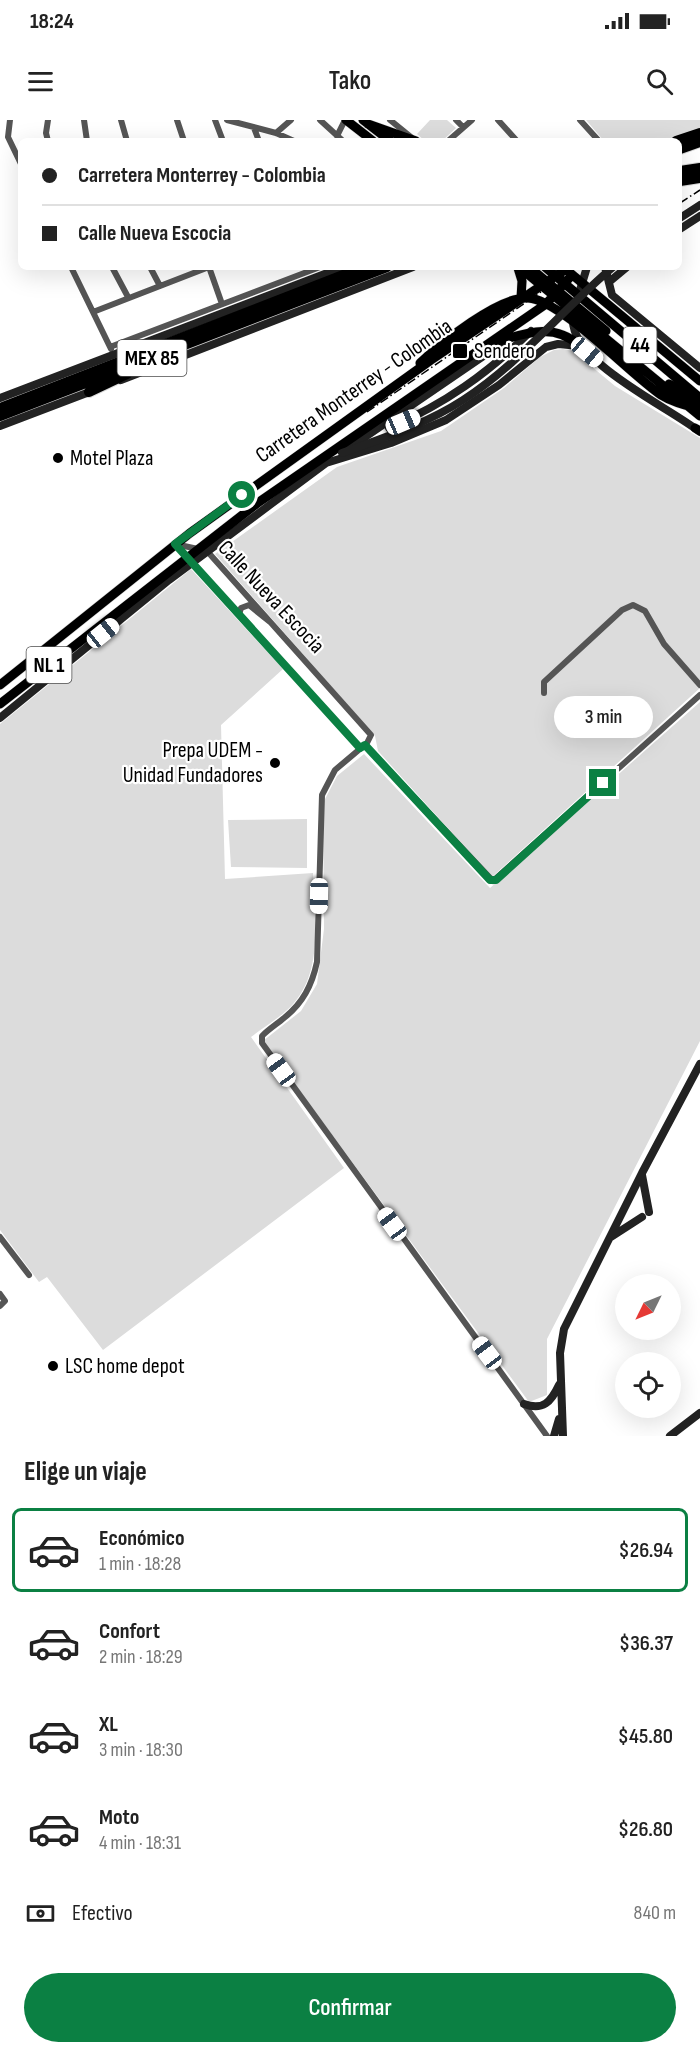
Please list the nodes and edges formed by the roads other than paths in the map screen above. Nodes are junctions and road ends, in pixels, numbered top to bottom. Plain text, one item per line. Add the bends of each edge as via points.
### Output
1 (10, 120) edge
2 (48, 120) edge
3 (84, 120) edge
4 (121, 120) edge
5 (177, 120) edge
6 (215, 120) edge
7 (227, 120) edge
8 (320, 120) edge
9 (345, 120) edge
10 (390, 120) edge
11 (456, 120) edge
12 (472, 120) edge
13 (498, 120) edge
14 (580, 120) edge
15 (286, 121) edge
16 (366, 122) edge
17 (463, 127) junction
18 (254, 128) junction
19 (276, 133) junction
20 (700, 133) edge
21 (337, 136) junction
22 (47, 138) edge
23 (87, 138) edge
24 (126, 138) edge
25 (183, 138) edge
26 (222, 138) edge
27 (258, 138) edge
28 (287, 138) edge
29 (339, 138) edge
30 (369, 138) edge
31 (386, 138) edge
32 (408, 138) edge
33 (412, 138) edge
34 (451, 138) edge
35 (514, 138) edge
36 (596, 138) edge
37 (682, 139) edge
38 (700, 142) edge
39 (682, 148) edge
40 (18, 158) edge
41 (700, 168) edge
42 (682, 171) edge
43 (700, 178) edge
44 (682, 181) edge
45 (700, 205) edge
46 (700, 216) edge
47 (682, 217) edge
48 (682, 228) edge
49 (72, 270) edge
50 (114, 270) edge
51 (152, 270) edge
52 (193, 270) edge
53 (210, 270) edge
54 (311, 270) edge
55 (314, 270) edge
56 (335, 270) edge
57 (358, 270) edge
58 (378, 270) edge
59 (405, 270) edge
60 (519, 270) edge
61 (532, 270) edge
62 (548, 270) edge
63 (586, 270) edge
64 (606, 270) edge
65 (610, 270) edge
66 (623, 270) edge
67 (558, 281) edge
68 (305, 282) junction
69 (581, 282) junction
70 (609, 282) junction
71 (160, 286) junction
72 (264, 288) junction
73 (593, 293) junction
74 (578, 294) junction
75 (612, 295) junction
76 (302, 296) junction
77 (128, 297) junction
78 (266, 297) junction
79 (521, 298) junction
80 (543, 302) junction
81 (222, 304) junction
82 (575, 308) junction
83 (93, 312) junction
84 (195, 314) junction
85 (572, 323) junction
86 (198, 324) junction
87 (531, 331) junction
88 (510, 338) junction
89 (487, 344) junction
90 (580, 346) junction
91 (112, 351) junction
92 (154, 357) junction
93 (477, 362) junction
94 (452, 368) junction
95 (700, 368) edge
96 (688, 372) junction
97 (700, 376) edge
98 (700, 381) edge
99 (89, 392) junction
100 (0, 398) edge
101 (700, 398) edge
102 (686, 405) junction
103 (700, 405) edge
104 (0, 408) edge
105 (700, 410) edge
106 (0, 416) edge
107 (700, 416) edge
108 (0, 426) edge
109 (698, 430) edge
110 (372, 435) junction
111 (342, 453) junction
112 (326, 463) junction
113 (235, 531) junction
114 (217, 533) junction
115 (175, 544) junction
116 (197, 548) junction
117 (207, 551) junction
118 (189, 559) junction
119 (239, 615) junction
120 (273, 623) junction
121 (0, 685) edge
122 (700, 686) edge
123 (544, 693) dead end
124 (700, 695) edge
125 (0, 704) edge
126 (0, 718) edge
127 (362, 746) junction
128 (700, 1064) edge
129 (642, 1173) junction
130 (0, 1237) edge
131 (608, 1239) junction
132 (29, 1275) dead end
133 (2, 1296) edge
134 (0, 1306) edge
135 (560, 1382) junction
136 (524, 1404) junction
137 (561, 1413) junction
138 (700, 1413) edge
139 (547, 1436) edge
140 (554, 1436) edge
141 (563, 1436) edge
142 (670, 1436) edge

1 - 40 street via 8,137
2 - 22 street
3 - 23 street
4 - 24 street
5 - 25 street
6 - 26 street
7 - 18 street
8 - 21 street
9 - 21 street
9 - 30 main road
10 - 33 street
11 - 17 street
12 - 17 street
13 - 35 street
14 - 36 street
15 - 19 street
16 - 31 main road
16 - 32 main road
17 - 34 street
18 - 19 street
18 - 27 street
19 - 28 street
20 - 37 highway
21 - 29 street
38 - 39 highway
41 - 42 highway
43 - 44 highway
45 - 47 street
46 - 48 street
49 - 83 street
50 - 77 street
51 - 71 street
52 - 71 street
53 - 81 street
54 - 72 street
55 - 68 street
56 - 68 street
57 - 76 highway, MEX 85
58 - 76 highway, MEX 85
59 - 99 street
60 - 79 main road
61 - 67 main road
61 - 79 main road
62 - 67 main road, 44
63 - 69 street
64 - 70 street
65 - 111 street, bridge via 515,360 463,400 410,428
66 - 70 street
67 - 69 main road, 44
67 - 74 main road, 44
67 - 79 main road, Carretera Monterrey - Colombia / NL 1
67 - 80 main road
67 - 82 main road
68 - 78 street
69 - 73 main road, 44
69 - 74 street
70 - 75 street
71 - 77 street
72 - 78 street
72 - 81 street
73 - 74 street
73 - 75 street
73 - 96 main road, 44
74 - 82 street
74 - 101 main road, 44
75 - 95 street
76 - 92 highway, MEX 85
76 - 104 highway, MEX 85
77 - 83 street
78 - 86 street
79 - 80 main road
79 - 115 main road, Carretera Monterrey - Colombia / NL 1
80 - 85 main road
80 - 89 main road, Carretera Monterrey - Colombia / NL 1
80 - 94 main road via 462,356
81 - 84 street
82 - 85 street
82 - 102 main road
82 - 103 main road
83 - 91 street
84 - 86 street
84 - 91 street
85 - 90 street
85 - 102 main road via 655,391
86 - 91 street
87 - 88 main road
87 - 90 main road via 559,333
87 - 110 street via 498,363 457,393
88 - 89 main road
88 - 93 street
89 - 93 main road
89 - 94 main road, Carretera Monterrey - Colombia / NL 1
90 - 109 street via 620,380
90 - 112 street, NL 1 via 546,347 499,386 446,420 391,443
91 - 100 street
92 - 99 highway
92 - 106 highway, MEX 85
93 - 110 street
94 - 114 main road, Carretera Monterrey - Colombia / NL 1
96 - 97 main road
96 - 98 main road, 44
99 - 108 street
102 - 105 main road
102 - 107 main road
110 - 111 street
111 - 112 street
112 - 113 street, NL 1
113 - 114 main road
113 - 117 street, NL 1
114 - 116 main road, Carretera Monterrey - Colombia / NL 1
115 - 116 street, Calle Nueva Escocia
115 - 118 street, Calle Nueva Escocia
115 - 121 main road, Carretera Monterrey - Colombia / NL 1
116 - 117 street, Calle Nueva Escocia
116 - 118 main road, Carretera Monterrey - Colombia / NL 1
117 - 118 street, NL 1
117 - 120 street, Calle Nueva Escocia
118 - 119 street, Calle Nueva Escocia
118 - 125 main road, Carretera Monterrey - Colombia / NL 1
118 - 126 street, NL 1
119 - 120 street via 241,608 249,605
119 - 127 street, Calle Nueva Escocia
120 - 127 street, Calle Nueva Escocia via 371,735
122 - 123 street via 664,644 645,611 633,605 622,610 544,682
124 - 127 street, Calle Nueva Escocia via 493,881
127 - 136 street via 335,770 322,795 314,977 298,1005 262,1036 262,1044
128 - 129 street
129 - 131 street
129 - 131 street via 645,1215
130 - 132 street
131 - 135 street via 564,1329
133 - 134 street
135 - 136 street via 546,1404
135 - 137 street
136 - 139 street
137 - 140 street
137 - 141 street
138 - 142 street

